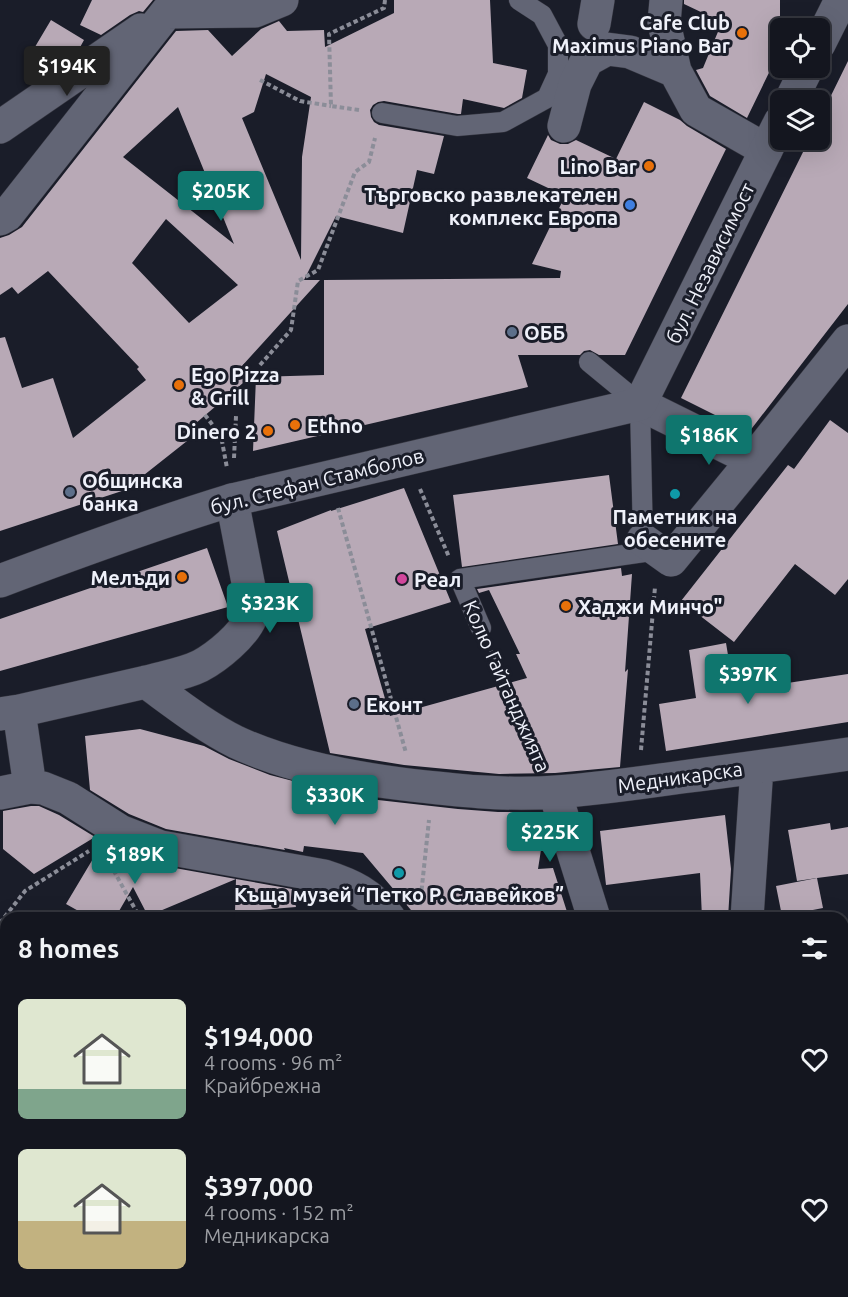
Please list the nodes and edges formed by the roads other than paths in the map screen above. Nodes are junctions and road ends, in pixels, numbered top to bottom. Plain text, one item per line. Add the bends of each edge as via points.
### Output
1 (282, 0) edge
2 (519, 0) edge
3 (666, 0) edge
4 (841, 0) edge
5 (167, 12) junction
6 (830, 22) edge
7 (675, 71) junction
8 (382, 114) road end
9 (564, 126) dead end
10 (0, 127) edge
11 (770, 135) edge
12 (770, 142) edge
13 (0, 219) edge
14 (848, 341) edge
15 (589, 362) dead end
16 (640, 404) junction
17 (753, 460) junction
18 (232, 500) junction
19 (651, 545) junction
20 (0, 581) edge
21 (481, 628) road end
22 (146, 682) junction
23 (9, 713) edge
24 (848, 754) edge
25 (757, 767) junction
26 (15, 790) edge
27 (555, 793) junction
28 (383, 912) edge
29 (592, 912) edge
30 (747, 912) edge

1 - 5 street via 255,11
2 - 8 lane via 542,15 558,45 558,74 547,98 503,122 457,126
3 - 7 street via 664,23
4 - 6 street
5 - 10 street
5 - 13 street
7 - 9 street via 630,52 607,49 587,60 575,84
7 - 11 street via 696,110
12 - 16 street, бул. Независимост
14 - 17 street
15 - 16 lane
16 - 17 street
16 - 18 street, бул. Стефан Стамболов
16 - 19 lane
17 - 19 street via 671,560
18 - 20 street, бул. Стефан Стамболов via 102,542
18 - 22 street via 251,615 229,645 210,660 199,667
19 - 21 lane, Колю Гайтанджията via 459,579
22 - 23 street
22 - 27 street, Медникарска via 236,741 324,771 424,787
23 - 26 street
24 - 25 street, Медникарска
25 - 27 street, Медникарска
25 - 30 street
26 - 28 street via 43,788 68,798 109,838 324,876 367,895
27 - 29 street, Колю Гайтанджията

